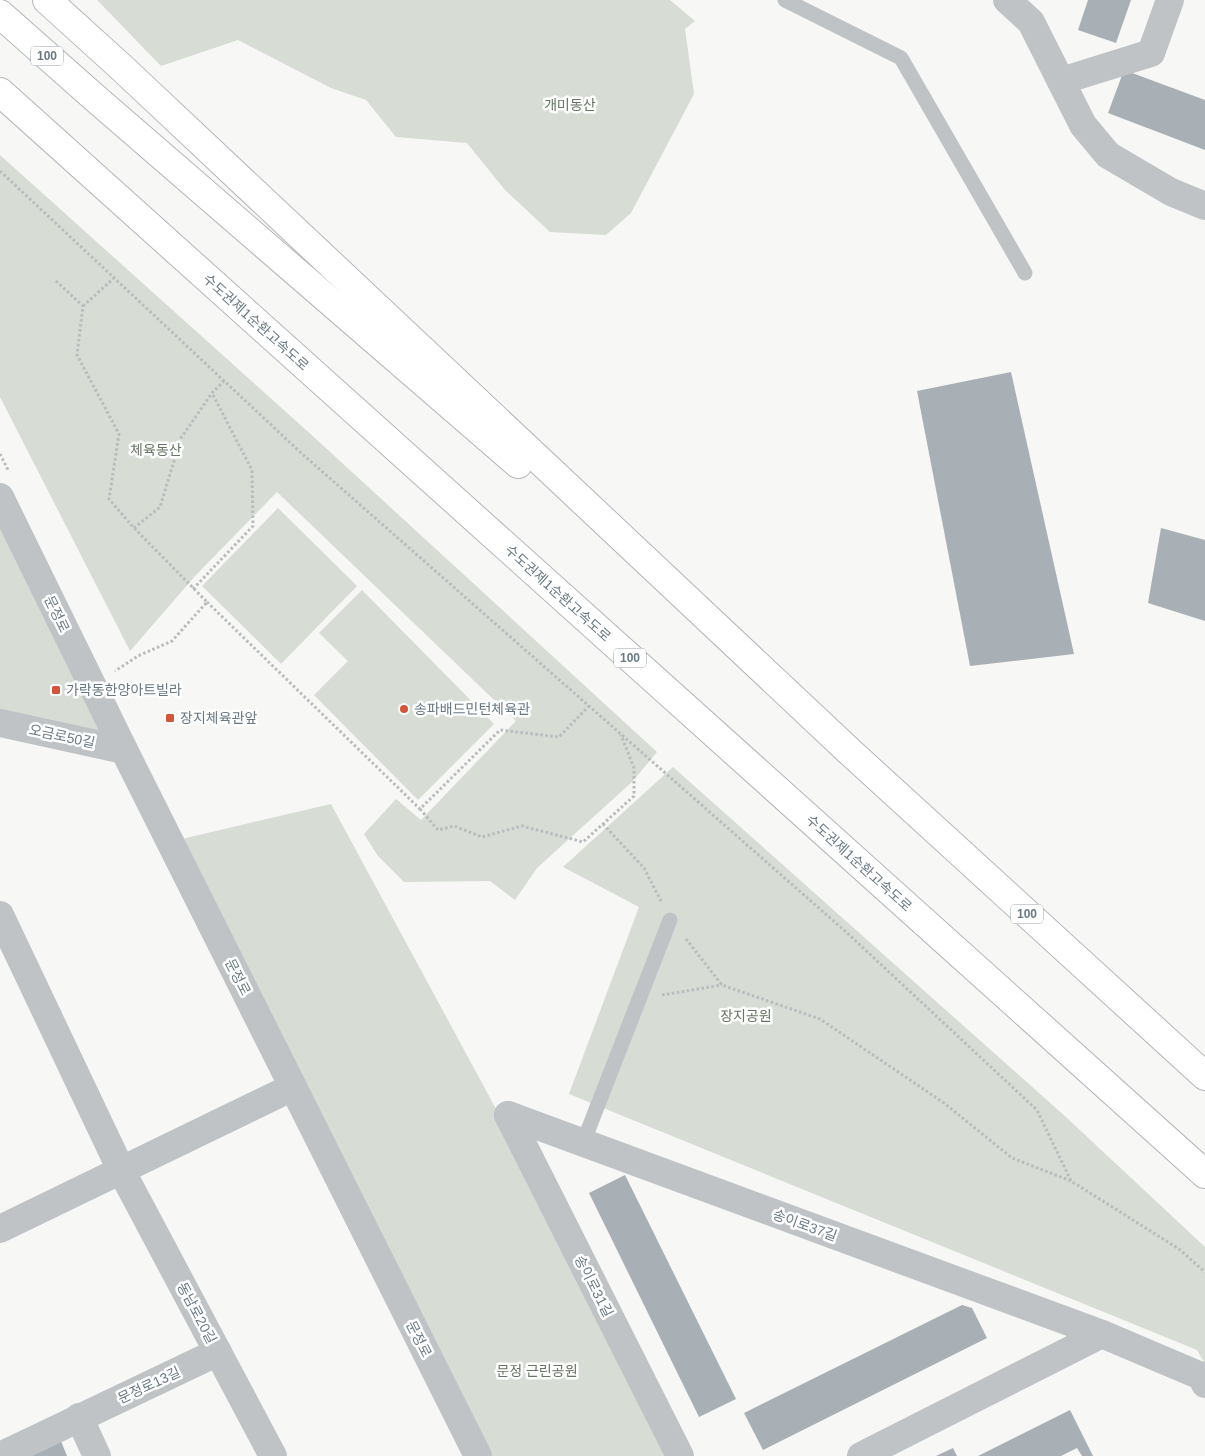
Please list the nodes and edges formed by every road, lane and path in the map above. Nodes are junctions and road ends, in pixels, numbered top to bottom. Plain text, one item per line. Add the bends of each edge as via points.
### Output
1 (47, 0) edge
2 (785, 0) edge
3 (1007, 0) edge
4 (1170, 0) edge
5 (0, 14) edge
6 (1061, 81) junction
7 (0, 92) edge
8 (0, 171) edge
9 (1205, 206) edge
10 (1025, 274) dead end
11 (114, 278) junction
12 (56, 281) dead end
13 (83, 306) junction
14 (224, 381) junction
15 (212, 393) junction
16 (0, 497) edge
17 (134, 528) junction
18 (193, 589) junction
19 (207, 602) junction
20 (92, 685) junction
21 (589, 706) junction
22 (0, 723) edge
23 (620, 734) junction
24 (124, 750) junction
25 (850, 751) junction
26 (420, 809) junction
27 (603, 824) junction
28 (0, 915) edge
29 (670, 920) junction
30 (722, 985) junction
31 (640, 998) junction
32 (1205, 1076) edge
33 (292, 1087) junction
34 (508, 1115) joint
35 (583, 1143) junction
36 (121, 1170) junction
37 (1205, 1174) edge
38 (1071, 1181) junction
39 (0, 1229) edge
40 (1205, 1272) edge
41 (1102, 1334) junction
42 (218, 1352) junction
43 (1205, 1384) edge
44 (79, 1417) junction
45 (0, 1456) edge
46 (97, 1456) edge
47 (273, 1456) edge
48 (478, 1456) edge
49 (680, 1456) edge
50 (861, 1456) edge

1 - 25 highway, 100
2 - 10 lane via 901,58
3 - 6 street via 1031,22
4 - 6 street via 1151,53
5 - 25 highway, 100
6 - 9 street via 1083,125 1108,154 1171,192
7 - 37 highway, 수도권제1순환고속도로 / 100
8 - 11 path
11 - 13 path
11 - 14 path
12 - 13 path
13 - 17 path via 77,355 119,434 109,499
14 - 15 path
14 - 21 path
15 - 17 path via 181,438 160,506
15 - 18 path via 252,470 254,526
16 - 20 street, 문정로
17 - 18 path
18 - 19 path
19 - 20 path via 172,641 138,656
19 - 26 path
20 - 24 street, 문정로
21 - 23 path
21 - 26 path via 559,737 500,730
22 - 24 street, 오금로50길
23 - 27 path via 634,768 634,796
23 - 38 path via 845,931 1037,1110
24 - 33 street, 문정로
25 - 32 highway, 100
26 - 27 path via 438,830 454,826 482,837 522,826 583,842
27 - 29 path via 644,868
28 - 36 street, 동남로20길
29 - 30 path
29 - 31 lane
30 - 31 path
30 - 38 path via 820,1019 944,1103 1012,1158
31 - 35 lane
33 - 36 street
33 - 48 street, 문정로
34 - 35 street, 송이로37길
34 - 49 street, 송이로31길
35 - 41 street, 송이로37길
36 - 39 street
36 - 42 street, 동남로20길
38 - 40 path via 1179,1249
41 - 43 street, 송이로37길 via 1201,1376
41 - 50 street
42 - 44 street, 문정로13길
42 - 47 street, 동남로20길
44 - 45 street, 문정로13길
44 - 46 street

